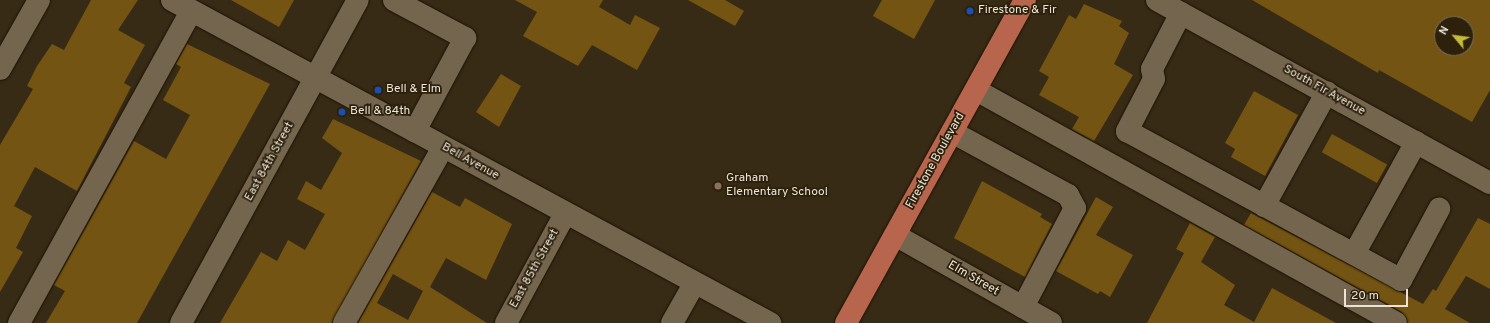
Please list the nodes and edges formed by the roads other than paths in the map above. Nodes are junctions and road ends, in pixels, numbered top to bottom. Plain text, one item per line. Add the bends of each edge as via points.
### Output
1 (39, 0) edge
2 (172, 0) edge
3 (358, 0) edge
4 (394, 0) edge
5 (1025, 0) edge
6 (1157, 0) edge
7 (191, 11) junction
8 (1182, 13) junction
9 (0, 69) edge
10 (317, 78) junction
11 (976, 90) junction
12 (1327, 92) junction
13 (415, 131) junction
14 (952, 132) junction
15 (1416, 142) junction
16 (443, 147) junction
17 (1490, 183) edge
18 (1264, 206) junction
19 (1439, 209) dead end
20 (565, 214) junction
21 (895, 235) junction
22 (1354, 254) junction
23 (694, 284) junction
24 (1023, 307) junction
25 (18, 323) edge
26 (181, 323) edge
27 (344, 323) edge
28 (506, 323) edge
29 (672, 323) edge
30 (770, 323) edge
31 (846, 323) edge
32 (1051, 323) edge
33 (1396, 323) edge

1 - 9 street
2 - 7 street, Bell Avenue
3 - 10 street, East 84th Street
4 - 13 street via 464,38
5 - 11 main road, Firestone Boulevard
6 - 8 street, South Fir Avenue
7 - 10 street, Bell Avenue
7 - 25 street
8 - 12 street, South Fir Avenue
8 - 18 street via 1152,69 1154,79 1126,131
10 - 13 street, Bell Avenue
10 - 26 street, East 84th Street
11 - 14 main road, Firestone Boulevard
11 - 33 street
12 - 15 street, South Fir Avenue
12 - 18 street
13 - 16 street, Bell Avenue
14 - 21 main road, Firestone Boulevard
14 - 24 street via 1068,195 1075,208
15 - 17 street, South Fir Avenue
15 - 22 street
16 - 20 street, Bell Avenue
16 - 27 street
18 - 22 street
19 - 22 street via 1401,280
20 - 23 street, Bell Avenue
20 - 28 street, East 85th Street
21 - 24 street, Elm Street
21 - 31 main road, Firestone Boulevard
23 - 29 street
23 - 30 street, Bell Avenue
24 - 32 street, Elm Street

